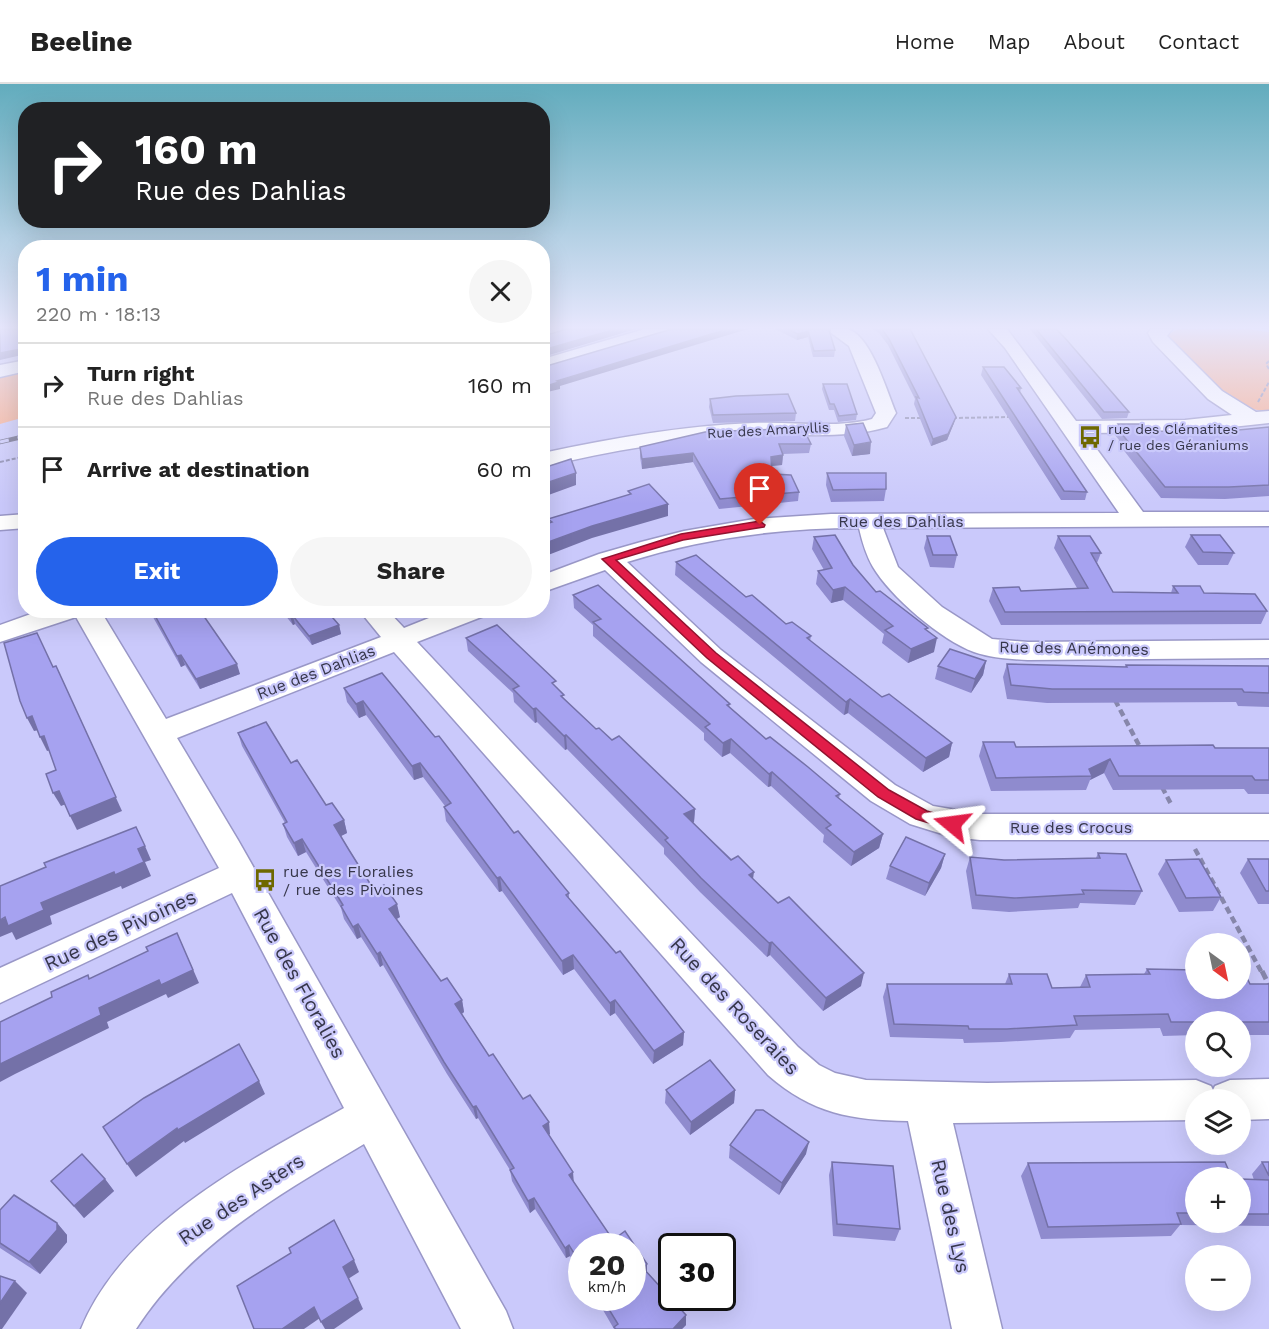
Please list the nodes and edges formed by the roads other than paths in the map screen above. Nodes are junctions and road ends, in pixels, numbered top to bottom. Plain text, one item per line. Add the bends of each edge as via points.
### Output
1 (875, 387) edge
2 (1042, 387) edge
3 (1207, 387) edge
4 (1260, 415) edge
5 (1071, 427) junction
6 (550, 458) edge
7 (1269, 519) edge
8 (869, 520) junction
9 (1136, 520) junction
10 (608, 559) junction
11 (550, 581) edge
12 (47, 618) edge
13 (91, 618) edge
14 (379, 618) edge
15 (455, 618) edge
16 (0, 634) edge
17 (399, 640) junction
18 (1269, 649) edge
19 (158, 734) junction
20 (1269, 827) edge
21 (239, 874) junction
22 (0, 986) edge
23 (1251, 1099) edge
24 (1269, 1099) edge
25 (1185, 1100) edge
26 (926, 1102) junction
27 (371, 1116) junction
28 (106, 1329) edge
29 (488, 1329) edge
30 (977, 1329) edge

1 - 6 street, Rue des Amaryllis via 886,413 880,423 865,427 691,434
2 - 5 street
3 - 4 street
4 - 5 street via 1185,426
5 - 9 street
7 - 9 street, Rue des Dahlias
8 - 9 street, Rue des Dahlias
8 - 10 street, Rue des Dahlias via 789,522 727,529 653,544
8 - 18 street, Rue des Anémones via 884,564 895,579 980,644 1028,651
10 - 11 street, Rue des Dahlias
10 - 20 street, Rue des Crocus via 723,666 884,793 922,815 980,827
12 - 16 street
13 - 19 street, Rue des Floralies
14 - 17 street, Rue des Roseraies
15 - 17 street, Rue des Dahlias
17 - 19 street, Rue des Dahlias
17 - 26 street, Rue des Roseraies via 793,1071 840,1096
19 - 21 street, Rue des Floralies
21 - 22 street, Rue des Pivoines
21 - 27 street, Rue des Floralies
23 - 24 street
25 - 26 street, Rue des Roseraies
26 - 30 street, Rue des Lys
27 - 28 street, Rue des Asters via 230,1202 189,1232 152,1266
27 - 29 street, Rue des Floralies

